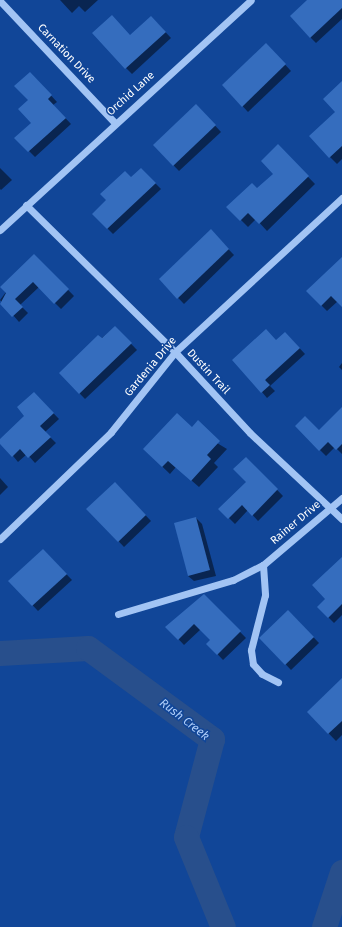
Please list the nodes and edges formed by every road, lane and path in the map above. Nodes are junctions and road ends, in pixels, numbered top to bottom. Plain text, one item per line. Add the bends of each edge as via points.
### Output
1 (251, 0) edge
2 (0, 1) edge
3 (115, 123) junction
4 (342, 198) edge
5 (26, 205) junction
6 (0, 230) edge
7 (175, 352) junction
8 (342, 498) edge
9 (331, 508) junction
10 (342, 519) edge
11 (0, 539) edge
12 (263, 565) junction
13 (118, 614) dead end
14 (278, 682) dead end

1 - 3 street, Orchid Lane
2 - 3 street, Carnation Drive
3 - 5 street, Orchid Lane
4 - 7 street, Gardenia Drive
5 - 6 street, Orchid Lane
5 - 7 street, Dustin Trail
7 - 9 street, Dustin Trail via 250,433
7 - 11 street, Gardenia Drive via 111,432
8 - 9 street, Rainer Drive
9 - 10 street, Dustin Trail
9 - 12 street, Rainer Drive
12 - 13 street, Rainer Drive via 233,580
12 - 14 street via 265,595 251,650 253,664 262,674

